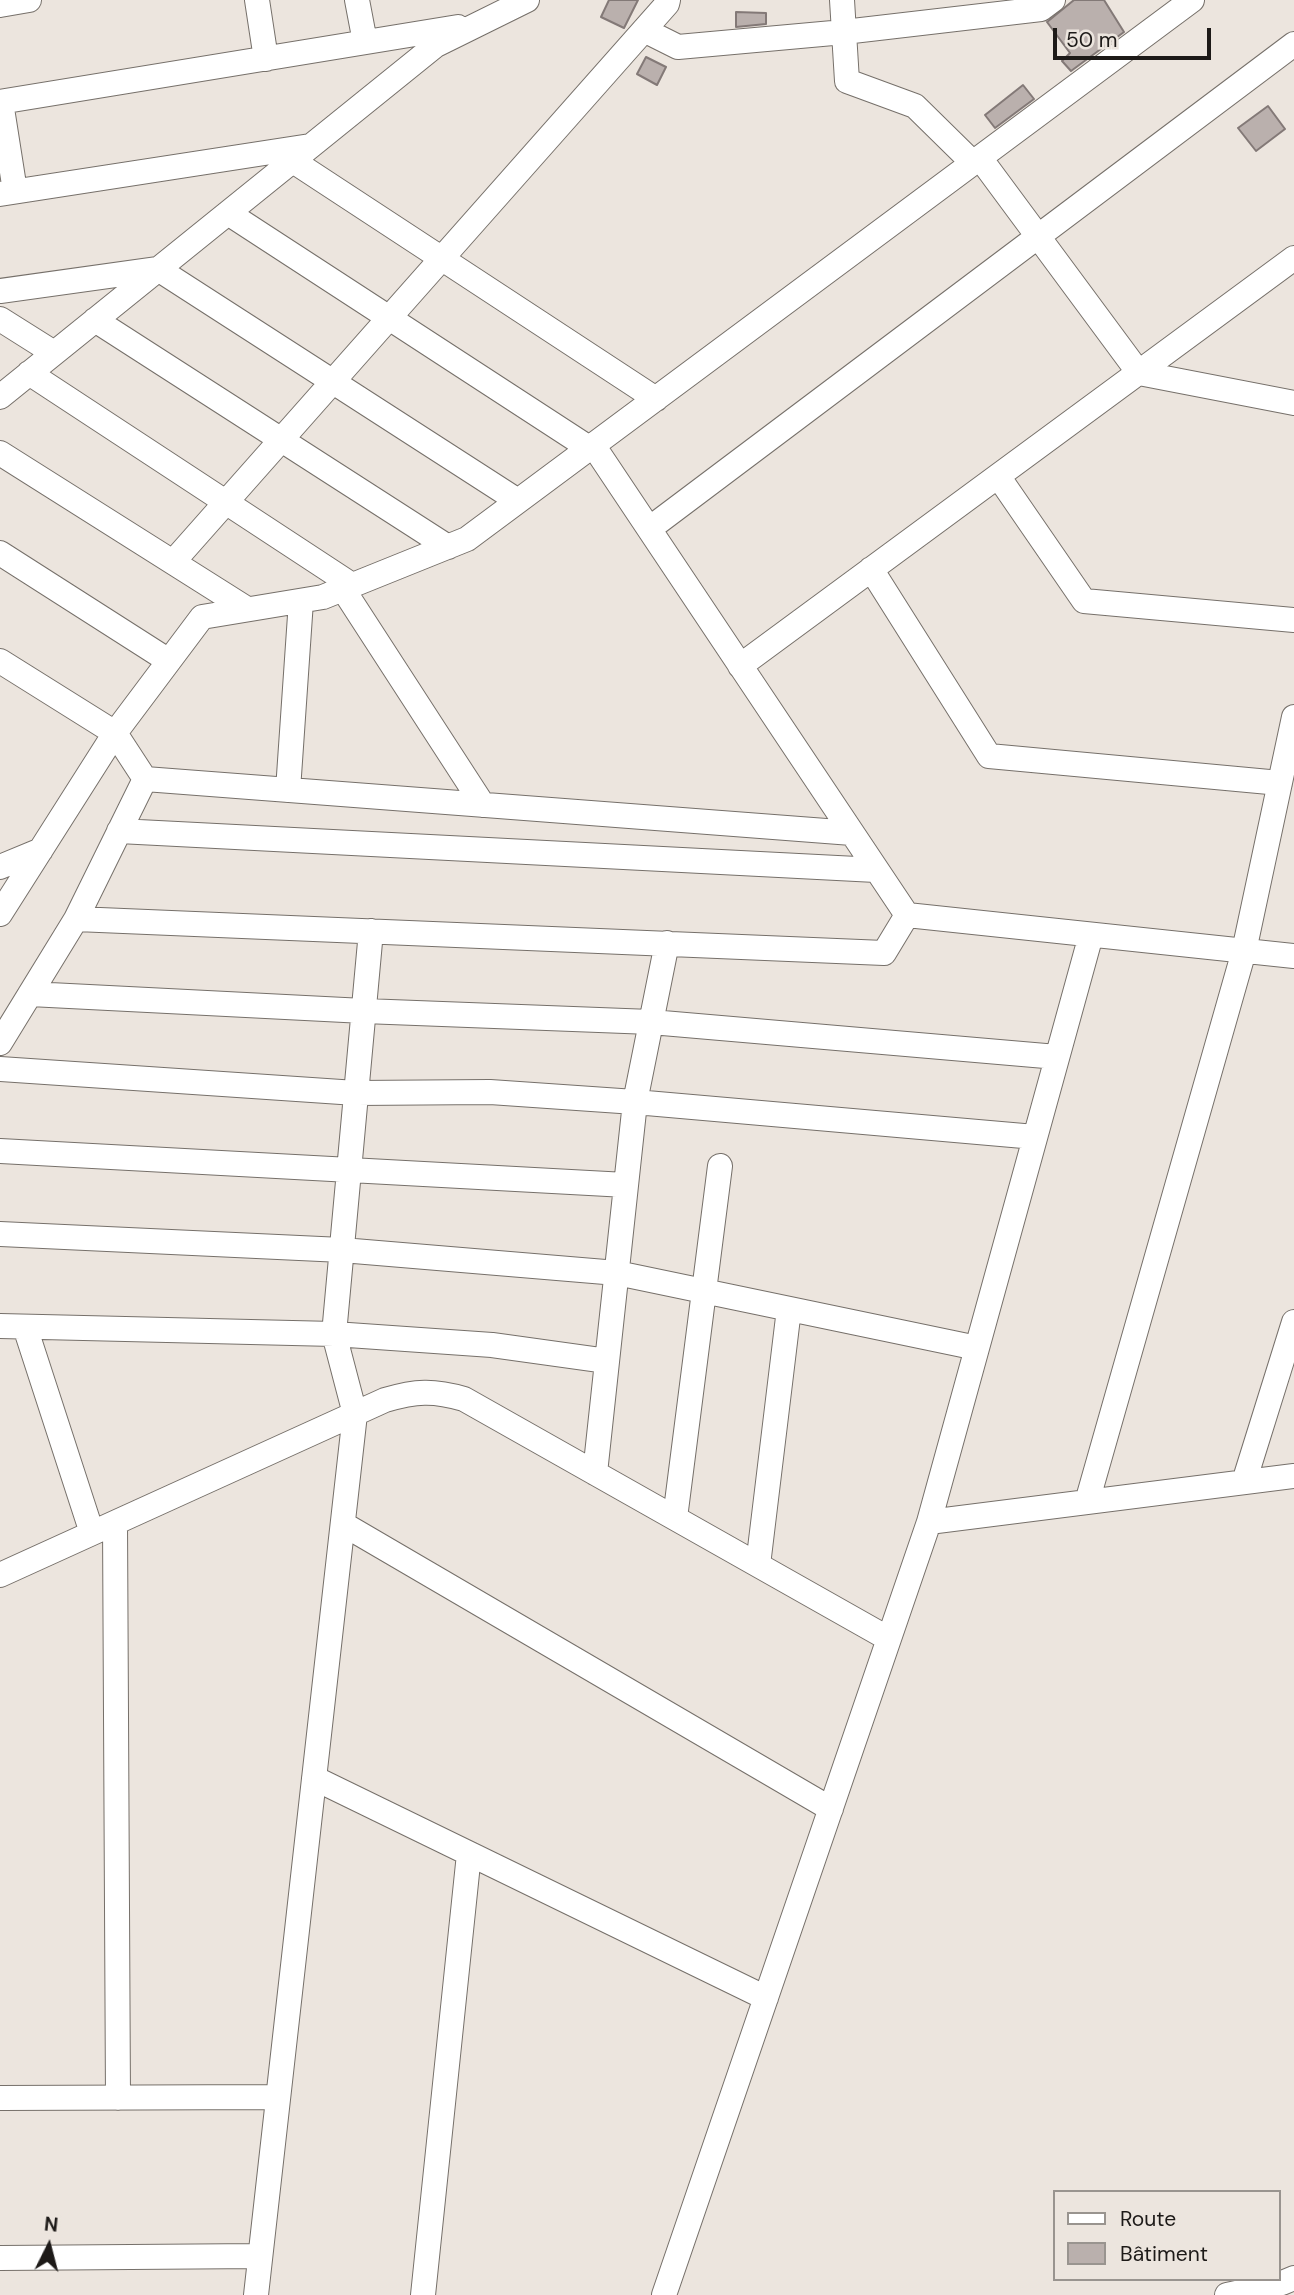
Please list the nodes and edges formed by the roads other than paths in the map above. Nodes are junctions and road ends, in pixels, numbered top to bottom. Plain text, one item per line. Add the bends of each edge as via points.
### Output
1 (29, 0) edge
2 (257, 0) edge
3 (357, 0) edge
4 (527, 0) edge
5 (668, 0) edge
6 (842, 0) edge
7 (1053, 0) edge
8 (1192, 0) edge
9 (0, 5) edge
10 (479, 24) junction
11 (644, 30) junction
12 (844, 32) junction
13 (365, 42) junction
14 (1294, 44) edge
15 (266, 59) junction
16 (0, 102) edge
17 (302, 153) junction
18 (976, 160) junction
19 (8, 192) edge
20 (228, 213) junction
21 (1038, 237) junction
22 (442, 258) junction
23 (1294, 258) edge
24 (158, 269) junction
25 (0, 291) edge
26 (389, 318) junction
27 (0, 319) edge
28 (94, 320) junction
29 (54, 353) junction
30 (29, 373) junction
31 (1139, 373) junction
32 (333, 381) junction
33 (0, 397) edge
34 (656, 399) junction
35 (1294, 403) edge
36 (281, 440) junction
37 (591, 447) junction
38 (0, 453) edge
39 (998, 476) junction
40 (518, 501) junction
41 (226, 502) junction
42 (649, 529) junction
43 (448, 547) junction
44 (0, 553) edge
45 (173, 562) junction
46 (871, 569) junction
47 (348, 587) junction
48 (301, 601) junction
49 (247, 609) junction
50 (1294, 620) edge
51 (0, 661) edge
52 (169, 661) junction
53 (740, 666) junction
54 (1294, 717) edge
55 (115, 733) junction
56 (145, 779) junction
57 (1280, 783) junction
58 (288, 790) junction
59 (483, 805) junction
60 (120, 831) junction
61 (852, 833) junction
62 (41, 850) junction
63 (0, 867) edge
64 (876, 870) junction
65 (0, 883) edge
66 (0, 914) edge
67 (907, 915) junction
68 (76, 919) junction
69 (371, 931) junction
70 (1091, 934) junction
71 (667, 943) junction
72 (1244, 951) junction
73 (1294, 956) edge
74 (30, 994) junction
75 (363, 1011) junction
76 (8, 1013) edge
77 (651, 1022) junction
78 (0, 1044) edge
79 (1057, 1057) junction
80 (0, 1069) edge
81 (356, 1093) junction
82 (635, 1102) junction
83 (1035, 1137) junction
84 (0, 1151) edge
85 (720, 1166) dead end
86 (349, 1171) junction
87 (626, 1185) junction
88 (0, 1234) edge
89 (342, 1250) junction
90 (617, 1273) junction
91 (702, 1291) junction
92 (789, 1309) junction
93 (1294, 1322) edge
94 (0, 1326) edge
95 (25, 1327) junction
96 (334, 1334) junction
97 (977, 1348) junction
98 (607, 1361) junction
99 (355, 1414) junction
100 (595, 1473) junction
101 (1294, 1476) edge
102 (1244, 1482) junction
103 (1087, 1502) junction
104 (675, 1518) junction
105 (115, 1522) junction
106 (929, 1522) junction
107 (342, 1524) junction
108 (92, 1533) junction
109 (758, 1565) junction
110 (0, 1575) edge
111 (889, 1639) junction
112 (314, 1778) junction
113 (831, 1809) junction
114 (470, 1854) junction
115 (766, 1998) junction
116 (278, 2097) junction
117 (0, 2098) edge
118 (118, 2098) junction
119 (260, 2256) junction
120 (0, 2258) edge
121 (1294, 2278) edge
122 (256, 2295) edge
123 (423, 2295) edge
124 (664, 2295) edge
125 (1227, 2295) edge

1 - 9 street
2 - 15 street
3 - 13 street
4 - 10 street
5 - 11 street
6 - 12 street
7 - 12 street via 1041,9
8 - 18 street
10 - 13 street
10 - 17 street via 436,45
11 - 12 street via 678,47
11 - 22 street
12 - 18 street via 847,81 915,106
13 - 15 street
14 - 21 street
15 - 16 street
16 - 19 street
17 - 19 street
17 - 20 street
17 - 22 street
18 - 21 street
18 - 34 street
20 - 24 street
20 - 26 street
21 - 31 street
21 - 42 street
22 - 26 street
22 - 34 street
23 - 31 street
24 - 25 street
24 - 28 street
24 - 32 street
26 - 32 street
26 - 37 street
27 - 29 street
28 - 29 street
28 - 36 street
29 - 30 street
30 - 33 street
30 - 41 street
31 - 35 street
31 - 39 street
32 - 36 street
32 - 40 street
34 - 37 street
36 - 41 street
36 - 43 street
37 - 40 street
37 - 42 street
38 - 45 street
39 - 46 street
39 - 50 street via 1084,601
40 - 43 street via 467,539
41 - 45 street
41 - 47 street
42 - 53 street
43 - 47 street
44 - 52 street
45 - 49 street
46 - 53 street
46 - 57 street via 989,756
47 - 48 street
47 - 59 street
48 - 49 street
48 - 58 street
49 - 52 street via 202,617
51 - 55 street
52 - 55 street
53 - 61 street
54 - 57 street
55 - 56 street
55 - 62 street
56 - 58 street
56 - 60 street
57 - 72 street
58 - 59 street
59 - 61 street
60 - 64 street
60 - 68 street
61 - 64 street
62 - 63 street
62 - 65 street
62 - 66 street
64 - 67 street
67 - 70 street
67 - 71 street via 884,953
68 - 69 street
68 - 74 street
69 - 71 street
69 - 75 street
70 - 72 street
70 - 79 street
71 - 77 street
72 - 73 street
72 - 103 street
74 - 75 street
74 - 76 street
75 - 77 street
75 - 81 street
76 - 78 street
77 - 79 street
77 - 82 street
79 - 83 street
80 - 81 street
81 - 82 street via 490,1092
81 - 86 street
82 - 83 street
82 - 87 street
83 - 97 street
84 - 86 street
85 - 91 street
86 - 87 street
86 - 89 street
87 - 90 street
88 - 89 street
89 - 90 street
89 - 96 street
90 - 91 street
90 - 98 street
91 - 92 street
91 - 104 street
92 - 97 street
92 - 109 street
93 - 102 street
94 - 95 street
95 - 96 street
95 - 108 street
96 - 98 street via 492,1345
96 - 99 street
97 - 106 street
98 - 100 street
99 - 100 street via 413,1392 440,1392 464,1399
99 - 105 street
99 - 107 street
100 - 104 street
101 - 102 street
102 - 103 street
103 - 106 street
104 - 109 street
105 - 108 street
105 - 118 street
106 - 111 street
107 - 112 street
107 - 113 street
108 - 110 street
109 - 111 street
111 - 113 street
112 - 114 street
112 - 116 street
113 - 115 street
114 - 115 street
114 - 123 street
115 - 124 street
116 - 118 street
116 - 119 street
117 - 118 street
119 - 120 street
119 - 122 street
121 - 125 street

